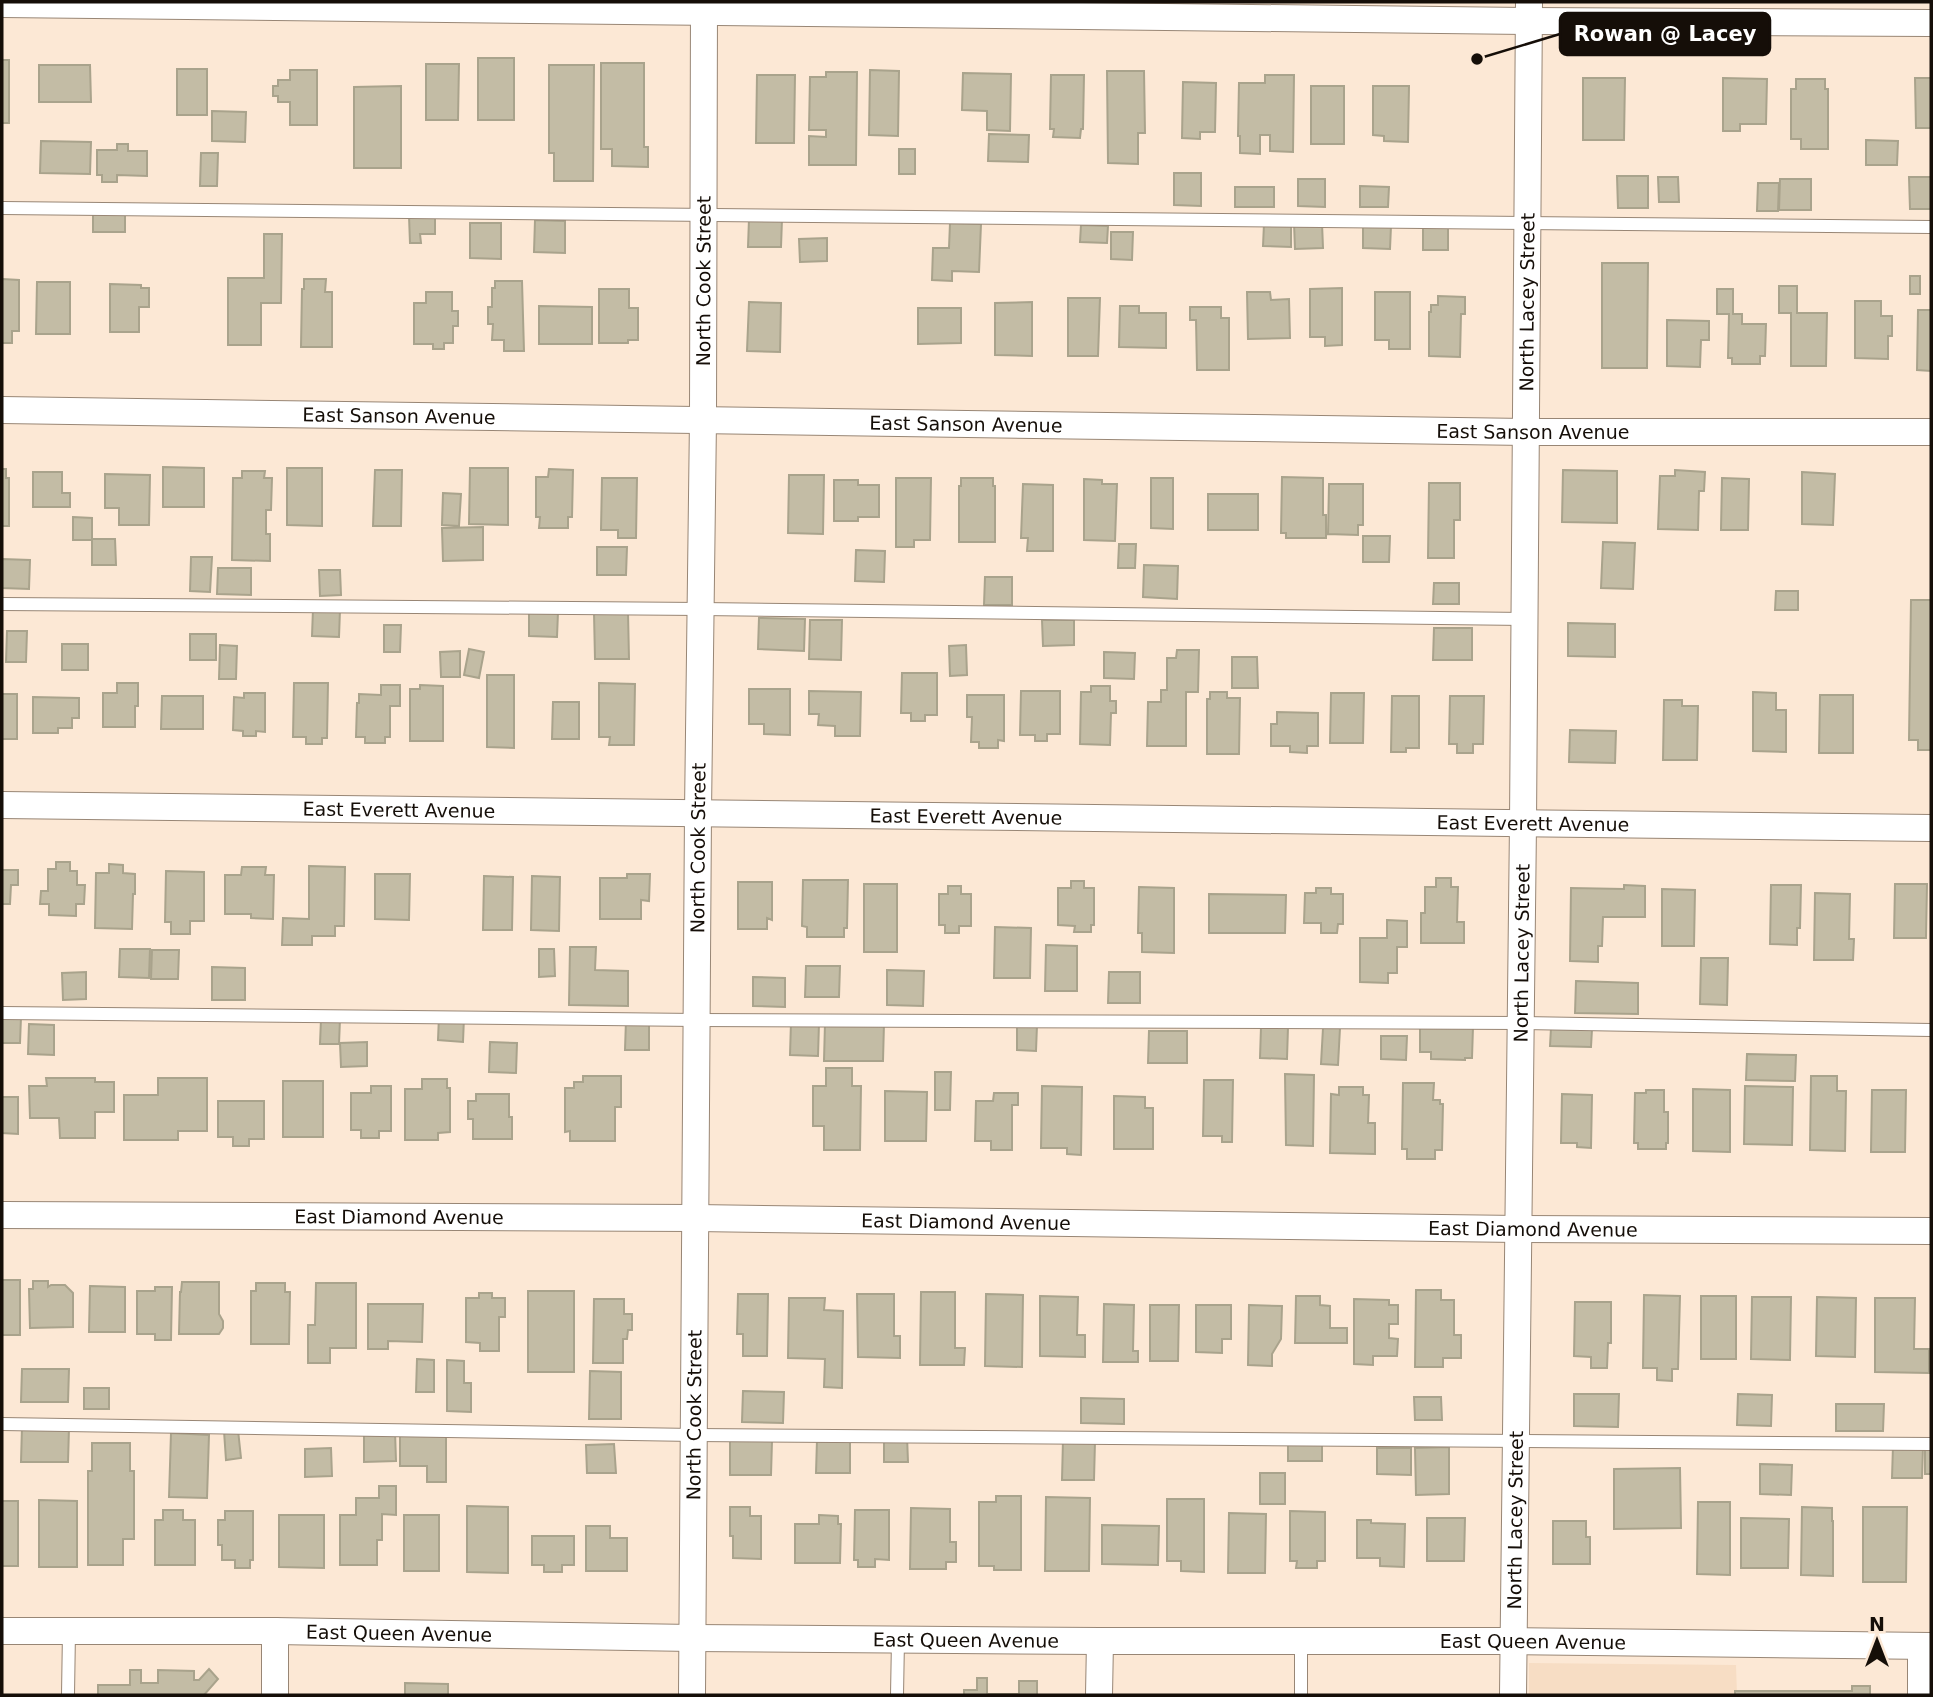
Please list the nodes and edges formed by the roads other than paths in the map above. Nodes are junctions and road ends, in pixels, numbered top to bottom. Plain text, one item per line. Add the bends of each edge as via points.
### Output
1 (2, 4) edge
2 (704, 6) edge
3 (1529, 11) edge
4 (1931, 23) edge
5 (2, 208) edge
6 (703, 215) junction
7 (1527, 222) junction
8 (1931, 227) edge
9 (2, 410) edge
10 (703, 419) junction
11 (1526, 432) junction
12 (1931, 432) edge
13 (2, 604) edge
14 (701, 609) junction
15 (1525, 619) junction
16 (2, 806) edge
17 (698, 812) junction
18 (1523, 823) junction
19 (1931, 828) edge
20 (2, 1013) edge
21 (697, 1020) junction
22 (1521, 1023) junction
23 (1931, 1030) edge
24 (2, 1215) edge
25 (696, 1218) junction
26 (1518, 1230) junction
27 (1931, 1231) edge
28 (2, 1424) edge
29 (694, 1435) junction
30 (1515, 1442) junction
31 (1931, 1444) edge
32 (2, 1631) edge
33 (69, 1631) junction
34 (275, 1631) junction
35 (692, 1638) junction
36 (898, 1640) junction
37 (1100, 1641) junction
38 (1301, 1641) junction
39 (1513, 1641) junction
40 (1926, 1646) edge
41 (68, 1695) edge
42 (275, 1695) edge
43 (692, 1695) edge
44 (897, 1695) edge
45 (1099, 1695) edge
46 (1301, 1695) edge
47 (1513, 1695) edge
48 (1921, 1695) edge

1 - 2 street
2 - 3 street
2 - 6 street, North Cook Street
3 - 4 street
3 - 7 street, North Lacey Street
5 - 6 lane
6 - 7 lane
6 - 10 street, North Cook Street
7 - 8 lane
7 - 11 street, North Lacey Street
9 - 10 street, East Sanson Avenue
10 - 11 street, East Sanson Avenue
10 - 14 street, North Cook Street
11 - 12 street, East Sanson Avenue
11 - 15 street, North Lacey Street
13 - 14 lane
14 - 15 lane
14 - 17 street, North Cook Street
15 - 18 street, North Lacey Street
16 - 17 street, East Everett Avenue
17 - 18 street, East Everett Avenue
17 - 21 street, North Cook Street
18 - 19 street, East Everett Avenue
18 - 22 street, North Lacey Street
20 - 21 lane
21 - 22 lane
21 - 25 street, North Cook Street
22 - 23 lane
22 - 26 street, North Lacey Street
24 - 25 street, East Diamond Avenue
25 - 26 street, East Diamond Avenue
25 - 29 street, North Cook Street
26 - 27 street, East Diamond Avenue
26 - 30 street, North Lacey Street
28 - 29 lane
29 - 30 lane
29 - 35 street, North Cook Street
30 - 31 lane
30 - 39 street, North Lacey Street
32 - 33 street, East Queen Avenue
33 - 34 street, East Queen Avenue
33 - 41 lane
34 - 35 street, East Queen Avenue
34 - 42 street
35 - 36 street, East Queen Avenue
35 - 43 street, North Cook Street
36 - 37 street, East Queen Avenue
36 - 44 lane
37 - 38 street, East Queen Avenue
37 - 45 street
38 - 39 street, East Queen Avenue
38 - 46 lane
39 - 40 street, East Queen Avenue
39 - 47 street, North Lacey Street
40 - 48 street

